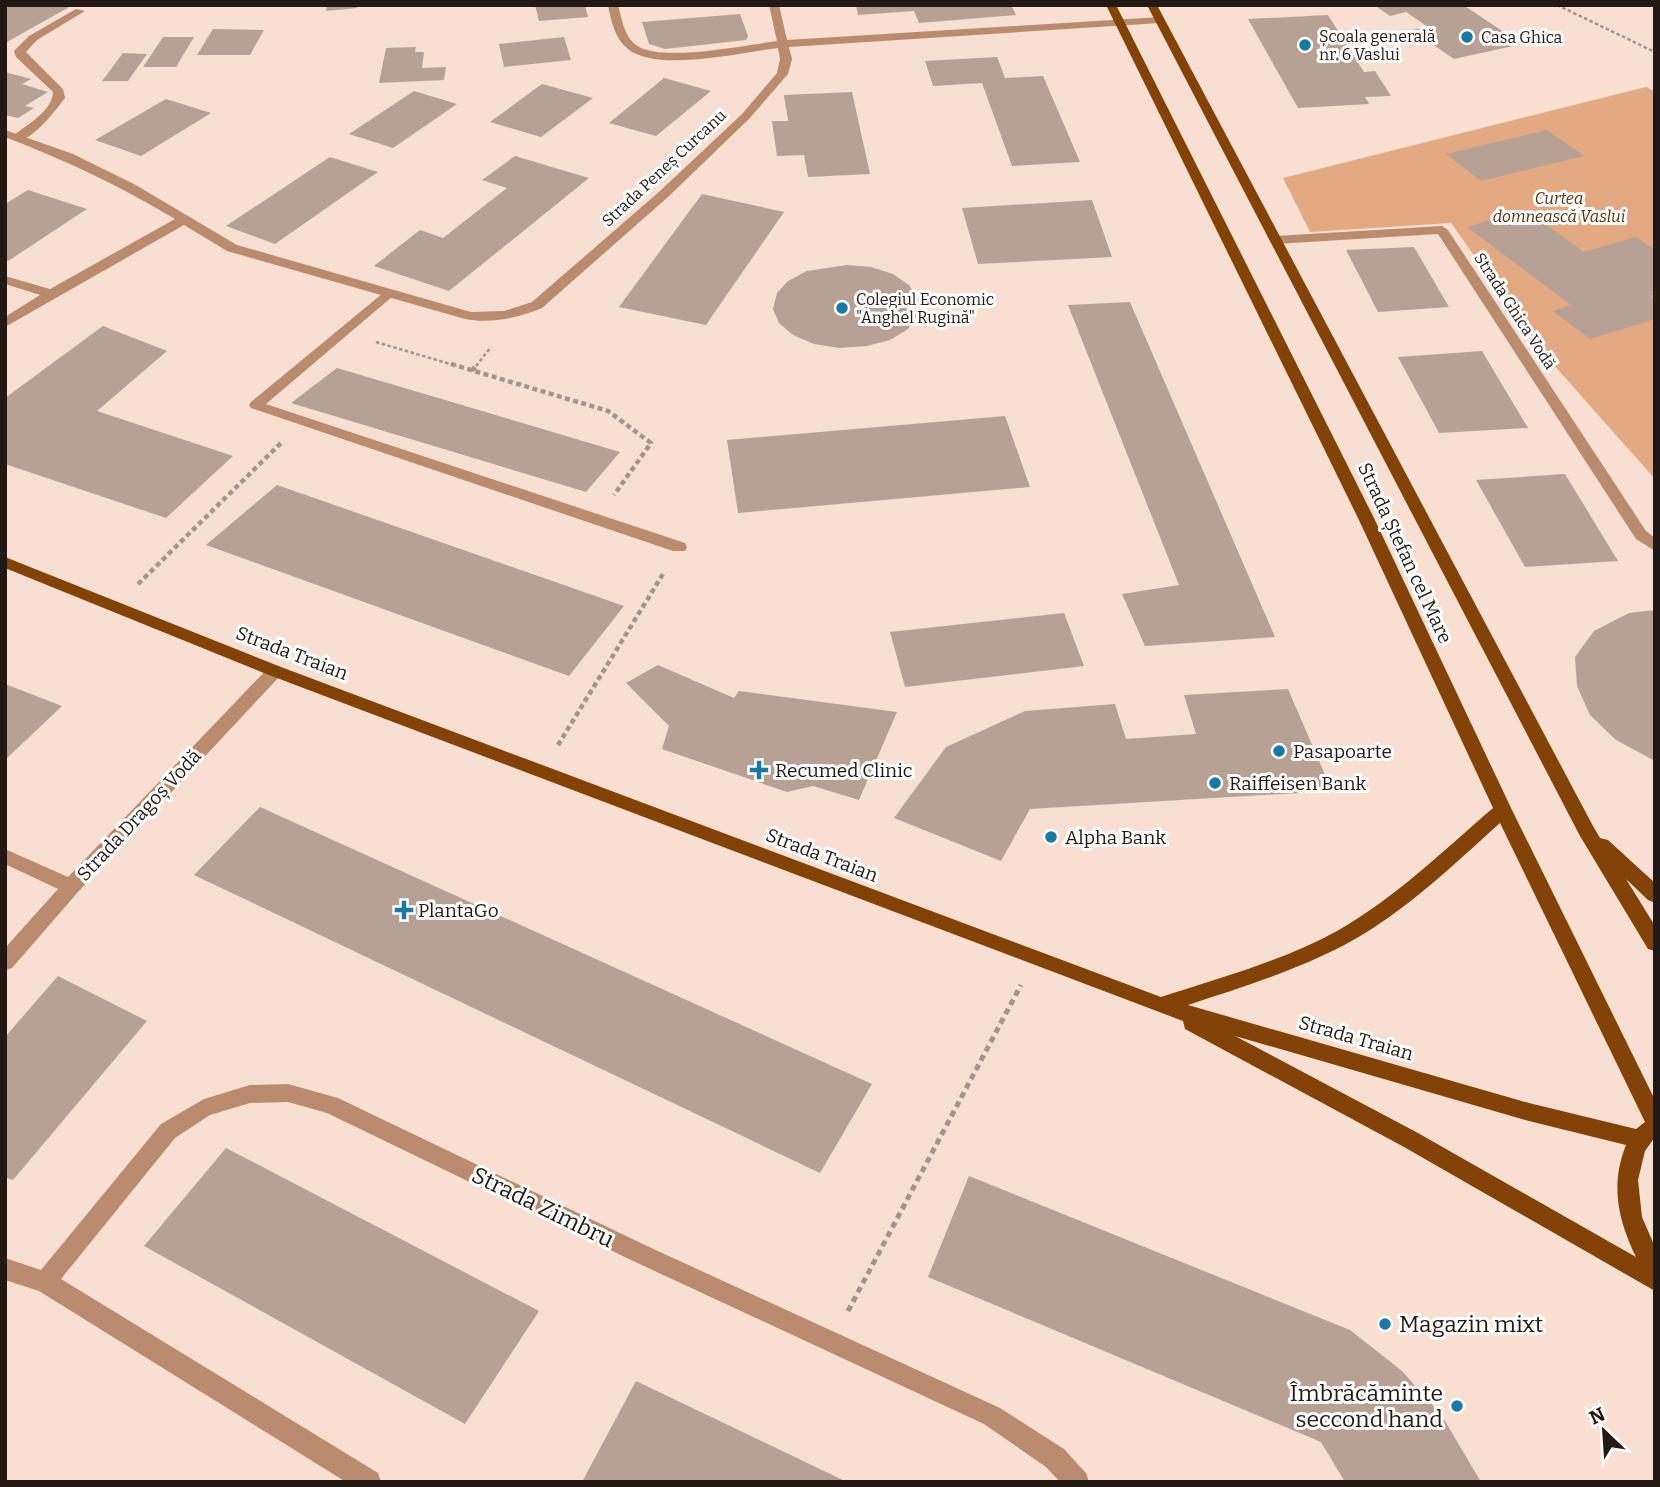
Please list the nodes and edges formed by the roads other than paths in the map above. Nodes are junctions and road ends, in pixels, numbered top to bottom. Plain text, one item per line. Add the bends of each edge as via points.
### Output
1 (613, 5) edge
2 (774, 5) edge
3 (1111, 5) edge
4 (80, 11) dead end
5 (1156, 12) edge
6 (1120, 22) junction
7 (782, 44) junction
8 (12, 135) edge
9 (183, 219) junction
10 (1276, 240) junction
11 (5, 280) edge
12 (388, 293) junction
13 (51, 294) junction
14 (5, 323) edge
15 (679, 547) road end
16 (1655, 547) edge
17 (5, 562) edge
18 (275, 671) junction
19 (1503, 810) junction
20 (1586, 831) junction
21 (5, 856) edge
22 (71, 887) junction
23 (1655, 895) edge
24 (1655, 943) edge
25 (5, 962) edge
26 (1161, 1006) junction
27 (1650, 1128) edge
28 (1655, 1266) edge
29 (5, 1269) edge
30 (1655, 1280) edge
31 (45, 1282) junction
32 (369, 1482) edge
33 (1077, 1482) edge

1 - 7 street via 620,34 646,54
2 - 7 street, Strada Peneș Curcanu
3 - 6 main road, Strada Ștefan cel Mare
4 - 8 street via 33,38 20,51 59,91 59,98 43,118
5 - 6 street
5 - 10 main road, Strada Ștefan cel Mare
6 - 7 street
6 - 19 main road, Strada Ștefan cel Mare via 1366,518
7 - 12 street, Strada Peneș Curcanu via 786,59 782,74 746,116 537,305 493,317 470,316
8 - 9 street, Strada Peneș Curcanu via 69,157
9 - 12 street, Strada Peneș Curcanu via 232,248
9 - 13 street
10 - 16 street, Strada Ghica Vodă via 1442,230 1641,535
10 - 20 main road, Strada Ștefan cel Mare
11 - 13 street
12 - 15 street via 256,405
13 - 14 street
17 - 18 main road, Strada Traian
18 - 22 street, Strada Dragoș Vodă
18 - 26 main road, Strada Traian
19 - 26 main road via 1367,922 1298,959
19 - 27 main road, Strada Ștefan cel Mare
20 - 23 main road
20 - 24 main road, Strada Ștefan cel Mare
21 - 22 street
22 - 25 street, Strada Dragoș Vodă
26 - 27 main road, Strada Traian via 1529,1112
26 - 30 main road via 1411,1140
27 - 28 main road via 1627,1172 1627,1201 1635,1231
29 - 31 street
31 - 32 street
31 - 33 street, Strada Zimbru via 168,1131 204,1108 250,1094 288,1093 331,1105 992,1416 1055,1458

